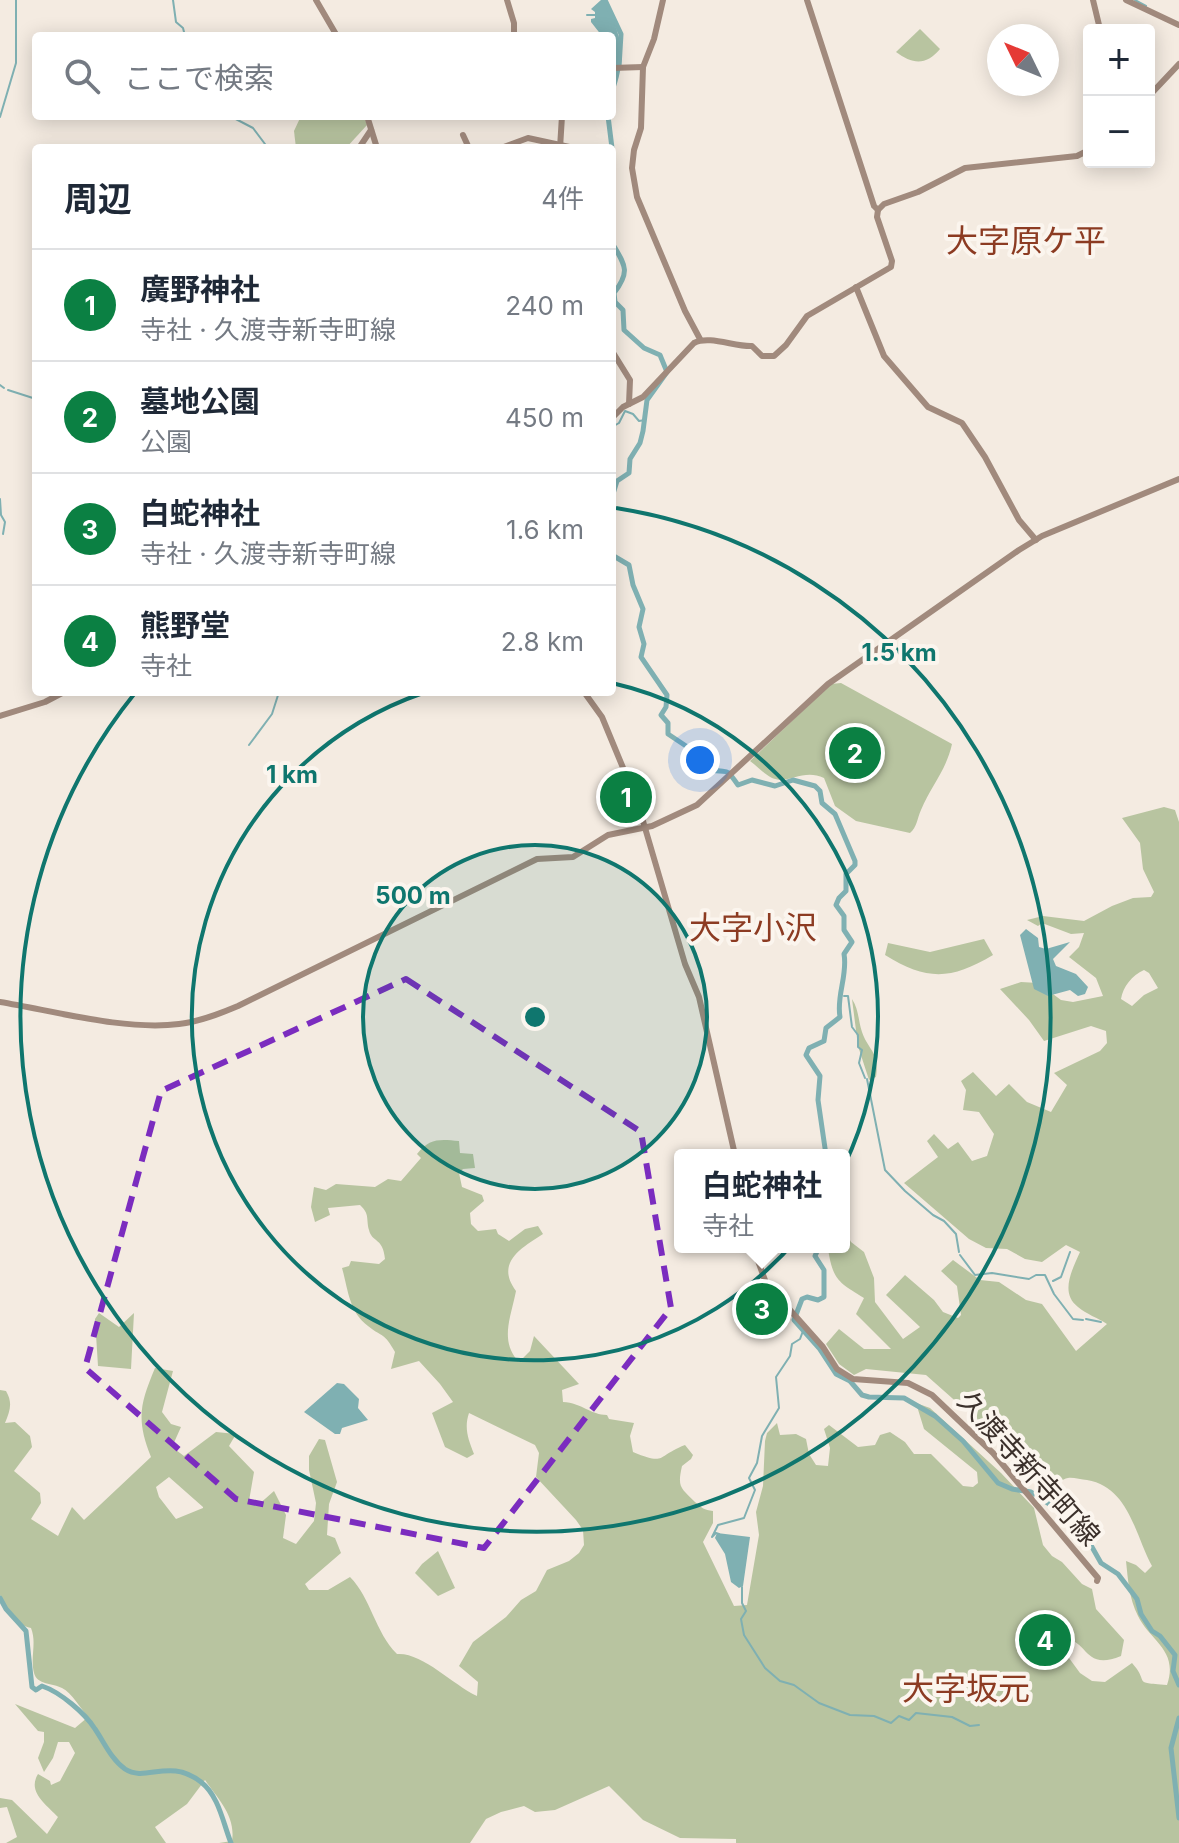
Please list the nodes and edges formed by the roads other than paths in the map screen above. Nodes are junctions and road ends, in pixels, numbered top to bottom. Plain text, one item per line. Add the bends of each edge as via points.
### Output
1 (316, 0) edge
2 (507, 0) edge
3 (663, 0) edge
4 (807, 0) edge
5 (1093, 0) edge
6 (1126, 0) edge
7 (1099, 24) edge
8 (1179, 25) edge
9 (335, 32) edge
10 (514, 32) edge
11 (1179, 64) edge
12 (643, 67) junction
13 (616, 68) edge
14 (1155, 90) edge
15 (368, 120) edge
16 (562, 120) edge
17 (371, 130) junction
18 (463, 135) dead end
19 (362, 144) edge
20 (376, 144) edge
21 (467, 144) edge
22 (512, 144) edge
23 (552, 144) edge
24 (560, 144) edge
25 (1083, 153) edge
26 (878, 210) junction
27 (856, 287) junction
28 (700, 339) junction
29 (616, 357) edge
30 (629, 404) junction
31 (616, 415) edge
32 (1179, 479) edge
33 (1036, 540) junction
34 (56, 696) edge
35 (587, 696) edge
36 (0, 716) edge
37 (645, 828) junction
38 (0, 1002) edge
39 (734, 1149) edge
40 (755, 1253) edge
41 (1097, 1581) dead end

1 - 9 street
2 - 10 street
3 - 12 street
4 - 26 street
5 - 7 street
6 - 8 street
11 - 14 street
12 - 13 street
12 - 28 street via 641,128 632,163 637,197
15 - 17 street
16 - 24 street
17 - 19 street
17 - 20 street
18 - 21 street
22 - 23 street via 528,138
25 - 26 street via 965,168
26 - 27 street via 892,265
27 - 28 street via 807,316 774,356 762,356 752,346
27 - 33 street via 884,356 928,407 962,423
28 - 30 street via 643,397
29 - 30 street via 630,380
30 - 31 street
32 - 33 street
33 - 37 street via 828,684 690,810
34 - 36 street
35 - 37 street via 602,717
37 - 38 street via 608,835 573,857 537,859 202,1019 138,1024
37 - 39 street via 699,997
40 - 41 street, 久渡寺新寺町線 via 763,1278 837,1369 863,1381 908,1383 932,1395 993,1453

